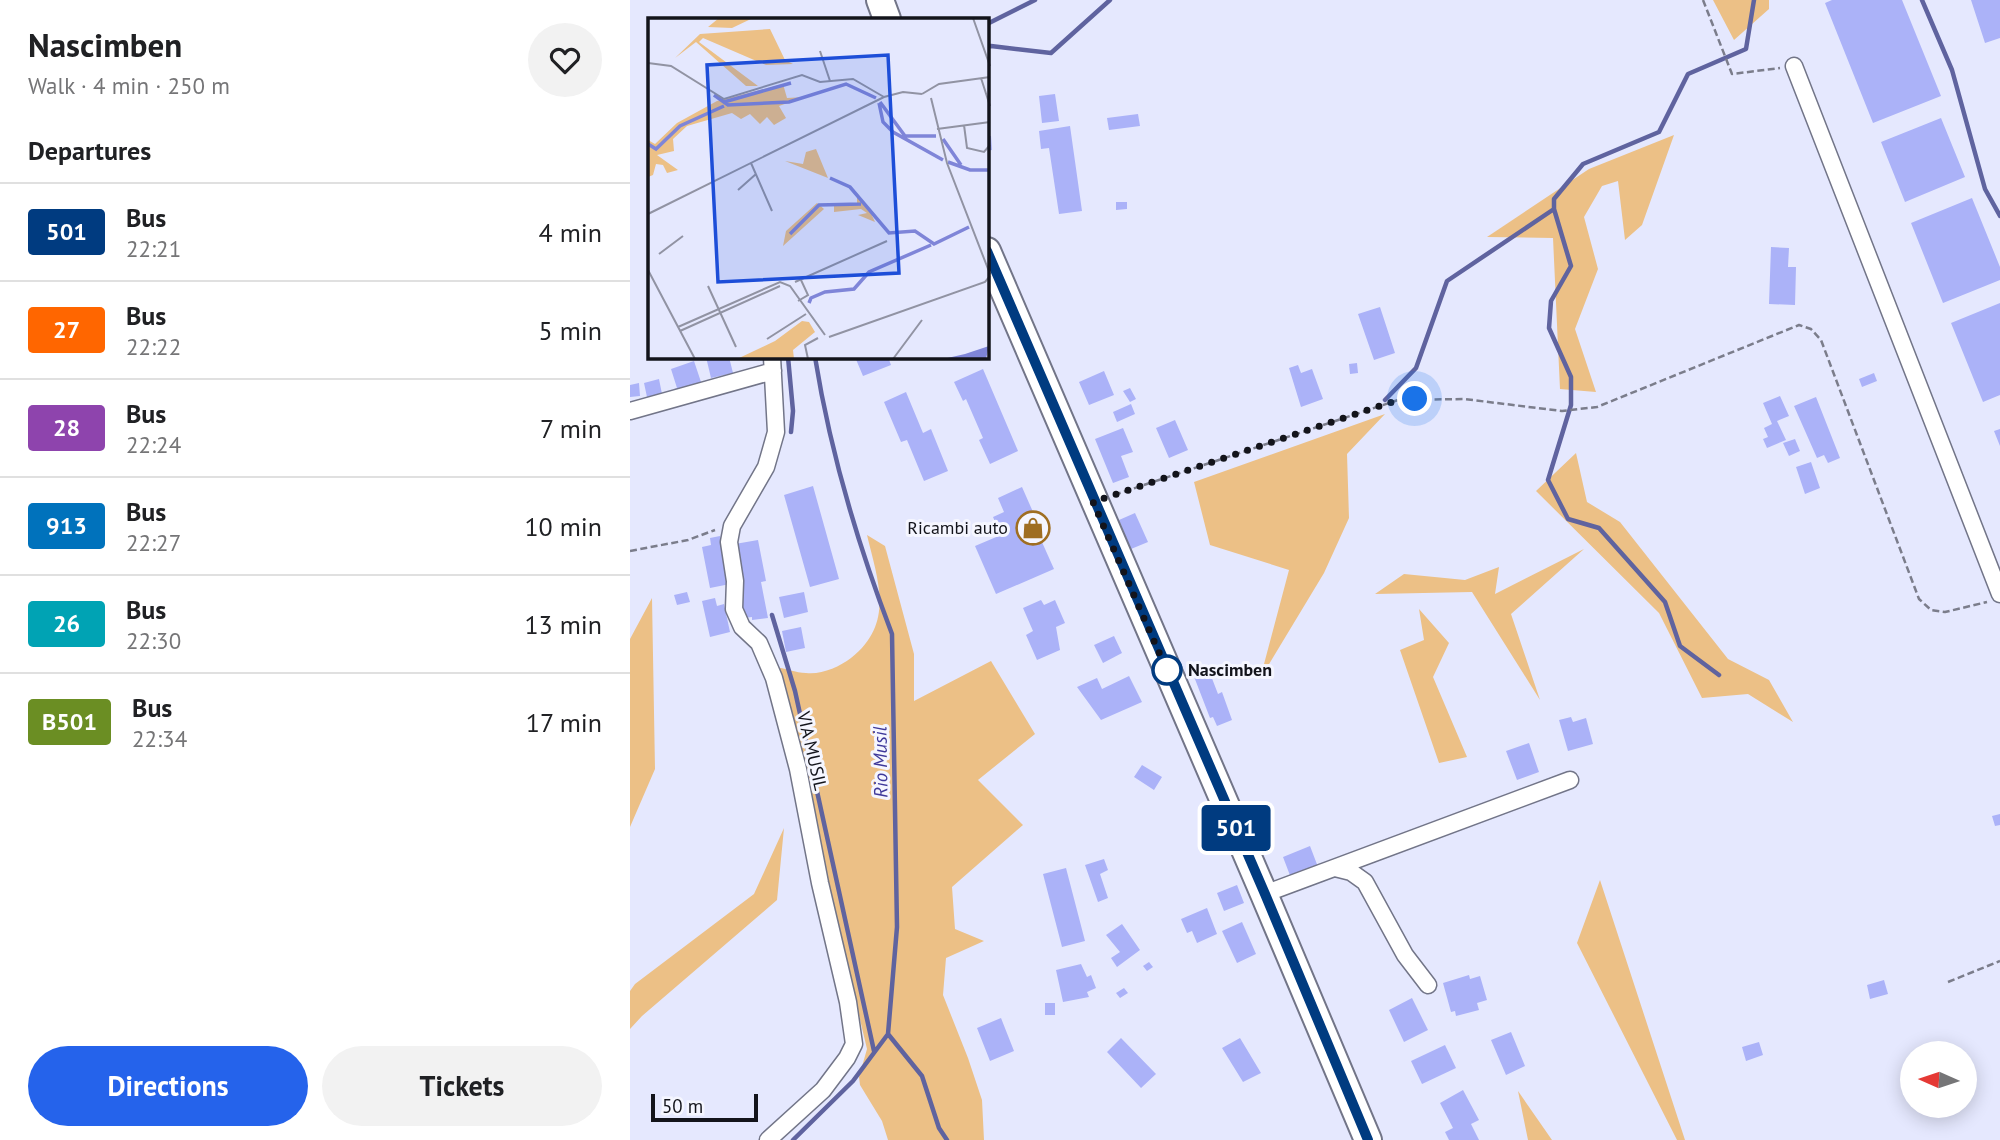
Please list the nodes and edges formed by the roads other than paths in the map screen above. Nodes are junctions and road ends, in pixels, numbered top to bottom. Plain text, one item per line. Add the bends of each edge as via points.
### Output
1 (880, 0) edge
2 (887, 18) edge
3 (1794, 66) road end
4 (989, 256) edge
5 (772, 364) edge
6 (630, 411) edge
7 (1995, 598) edge
8 (1570, 780) dead end
9 (1335, 868) junction
10 (1265, 894) junction
11 (1428, 985) dead end
12 (768, 1140) edge
13 (1368, 1140) edge

1 - 2 main road
3 - 7 street
4 - 10 main road
5 - 6 street
5 - 12 street, VIA MUSIL via 776,432 766,467 732,526 729,542 734,609 742,628 759,643 774,678 798,769 854,1044 823,1090
8 - 9 street
9 - 10 street
9 - 11 street via 1365,882 1405,955
10 - 13 main road

